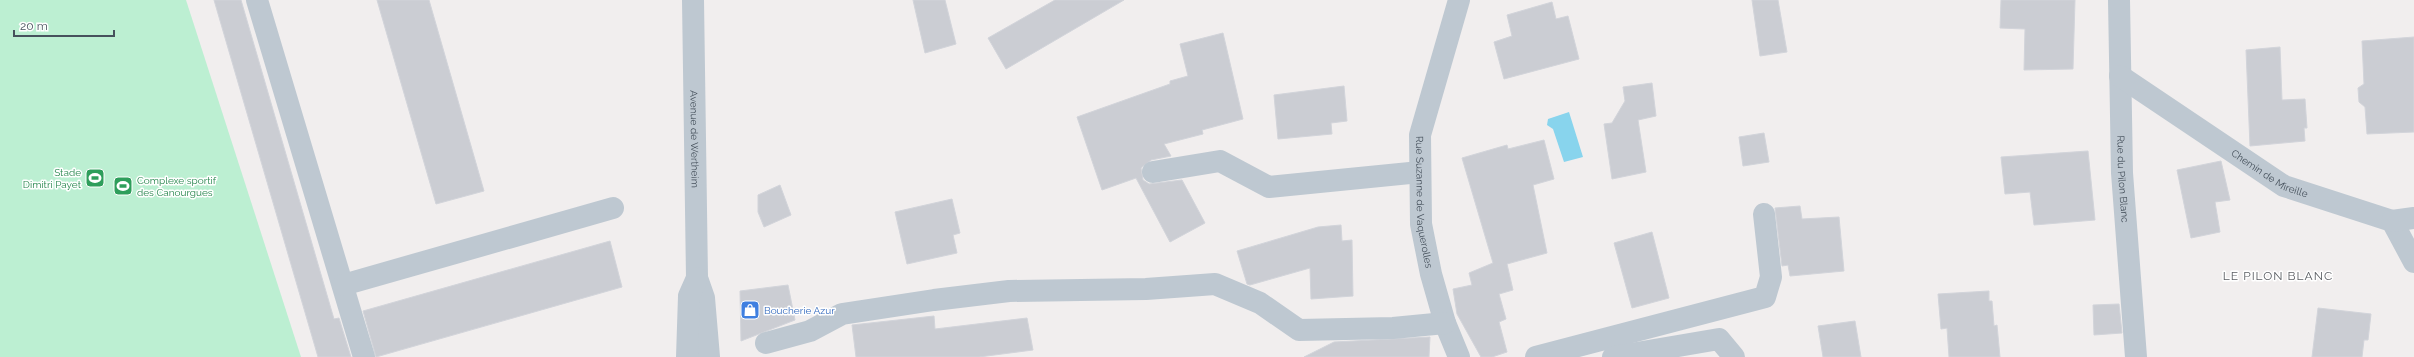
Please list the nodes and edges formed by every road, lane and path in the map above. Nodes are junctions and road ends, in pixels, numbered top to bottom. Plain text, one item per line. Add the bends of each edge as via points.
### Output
1 (257, 0) edge
2 (693, 0) edge
3 (1459, 0) edge
4 (2119, 0) edge
5 (2120, 76) junction
6 (1153, 172) dead end
7 (1420, 172) junction
8 (613, 208) dead end
9 (1764, 214) dead end
10 (2414, 218) edge
11 (2392, 221) junction
12 (2414, 262) edge
13 (697, 278) junction
14 (343, 286) junction
15 (1445, 324) junction
16 (766, 343) dead end
17 (364, 357) edge
18 (687, 357) edge
19 (709, 357) edge
20 (1459, 357) edge
21 (1536, 357) edge
22 (1613, 357) edge
23 (1734, 357) edge
24 (2136, 357) edge

1 - 14 street
2 - 13 street, Avenue de Wertheim
3 - 7 street, Rue Suzanne de Vaquerolles via 1420,135
4 - 5 street, Rue du Pilon Blanc
5 - 11 street, Chemin de Mireille via 2284,186
5 - 24 street, Rue du Pilon Blanc via 2122,173
6 - 7 street via 1220,161 1269,188
7 - 15 street, Rue Suzanne de Vaquerolles via 1421,224
8 - 14 street
9 - 21 street via 1772,278 1765,296
10 - 11 street
11 - 12 street
13 - 18 street, Avenue de Wertheim via 689,296
13 - 19 street, Avenue de Wertheim via 704,298
14 - 17 street
15 - 16 street via 1299,330 1260,302 1215,284 1146,289 1009,291 934,300 842,314 810,331
15 - 20 street, Rue Suzanne de Vaquerolles
22 - 23 street via 1719,339

